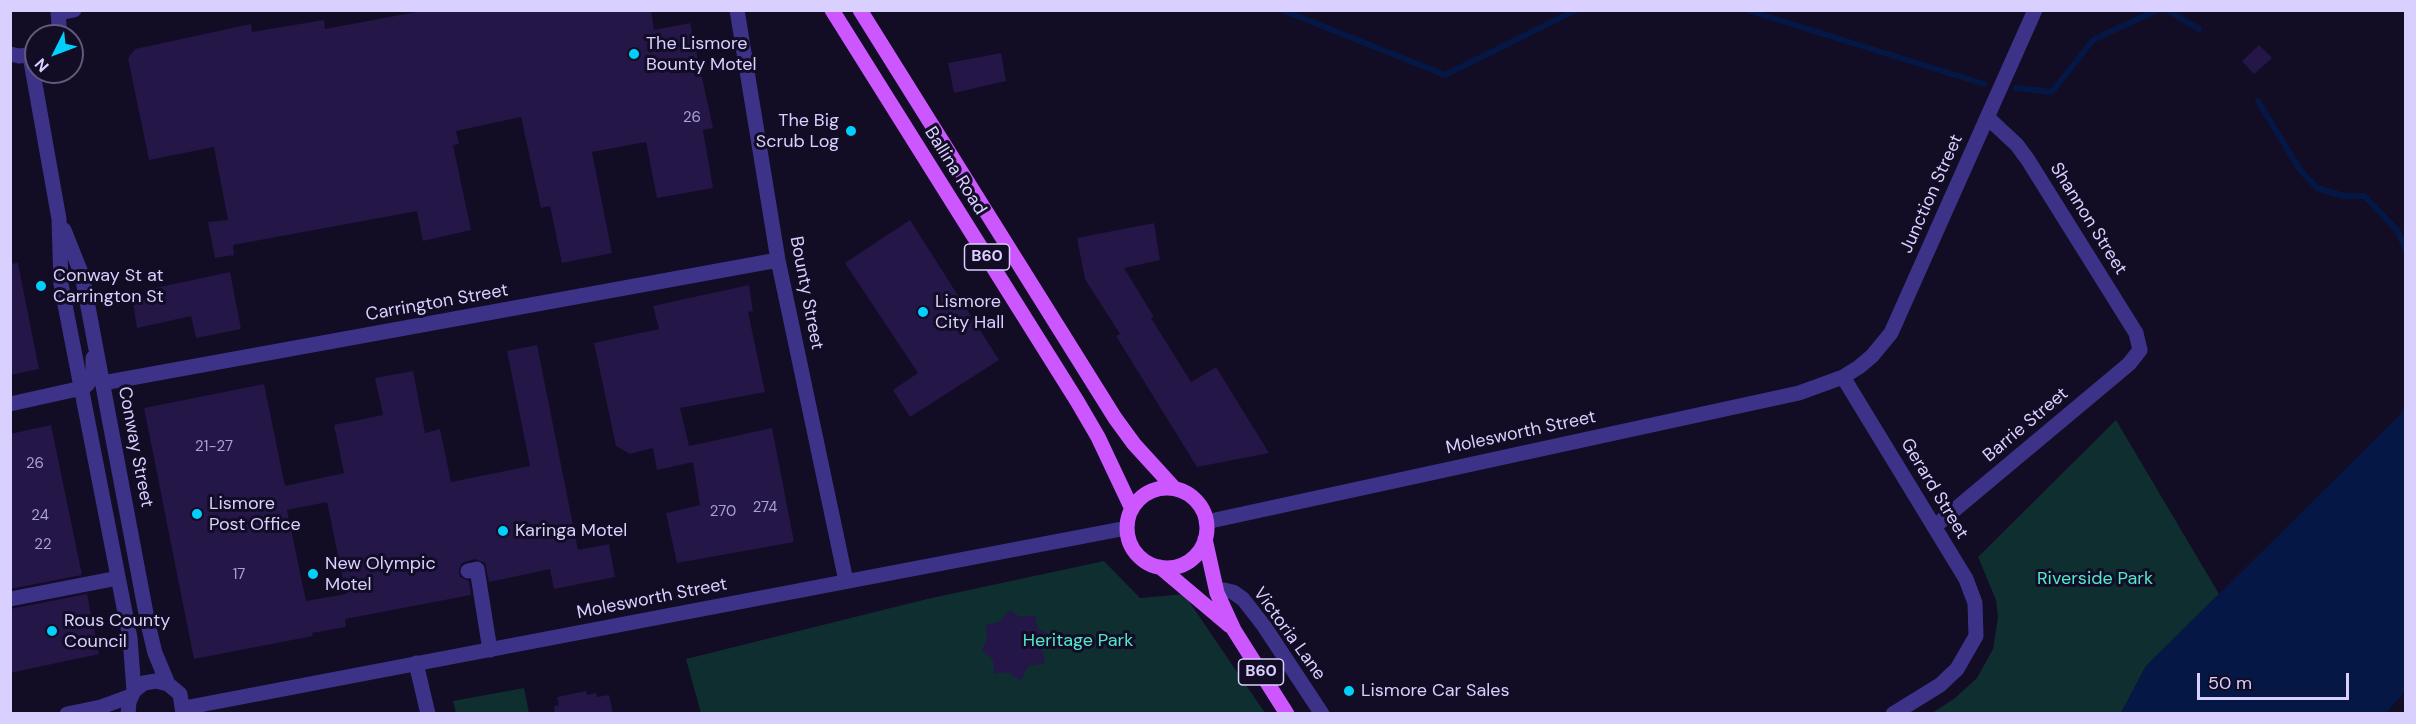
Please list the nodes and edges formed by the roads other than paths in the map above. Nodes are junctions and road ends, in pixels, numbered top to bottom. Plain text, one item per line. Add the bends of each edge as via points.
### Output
1 (737, 10) edge
2 (832, 10) edge
3 (860, 10) edge
4 (2035, 10) edge
5 (38, 84) edge
6 (1988, 117) junction
7 (59, 219) junction
8 (778, 260) junction
9 (82, 275) junction
10 (2140, 350) joint
11 (1843, 377) junction
12 (103, 383) junction
13 (82, 388) junction
14 (10, 404) edge
15 (1175, 489) junction
16 (1132, 509) junction
17 (1206, 522) junction
18 (1934, 527) junction
19 (1127, 528) junction
20 (1205, 539) junction
21 (1160, 567) junction
22 (468, 571) dead end
23 (118, 578) junction
24 (846, 581) junction
25 (1217, 593) junction
26 (10, 599) edge
27 (1234, 630) junction
28 (490, 650) junction
29 (416, 663) junction
30 (168, 684) junction
31 (133, 693) junction
32 (184, 711) edge
33 (67, 714) edge
34 (128, 714) edge
35 (428, 714) edge
36 (1287, 714) edge
37 (1322, 714) edge
38 (1893, 714) edge

1 - 8 street, Bounty Street
2 - 16 main road, Ballina Road / B60 via 1077,401
3 - 15 main road, Ballina Road / B60 via 1115,418
4 - 6 street, Junction Street
5 - 7 street, Conway Street
6 - 10 street, Shannon Street via 2028,160 2136,333
6 - 11 street, Junction Street via 1891,333 1872,357
7 - 9 street, Conway Street
7 - 13 street, Conway Street via 62,284
8 - 12 street, Carrington Street
8 - 24 street, Bounty Street
9 - 12 street, Conway Street
9 - 13 street via 94,367 91,381
10 - 18 street, Barrie Street via 2130,364
11 - 17 street, Molesworth Street via 1799,393
11 - 18 street, Gerard Street
12 - 30 street, Conway Street via 148,624
13 - 14 street
13 - 23 street, Conway Street
15 - 16 main road via 1145,494
15 - 17 main road, B60 via 1196,500
16 - 19 main road
17 - 20 main road, B60
18 - 38 street, Gerard Street via 1972,591 1977,627 1958,669
19 - 21 main road, B60 via 1134,549
19 - 24 street, Molesworth Street
20 - 21 main road via 1193,558 1172,567
20 - 25 main road, B60
21 - 27 main road, B60
22 - 28 street via 477,569
23 - 26 street
23 - 31 street, Conway Street via 131,649
24 - 28 street, Molesworth Street
25 - 27 main road, B60
25 - 37 street, Victoria Lane via 1233,592 1243,599
27 - 36 main road, B60
28 - 29 street, Molesworth Street
29 - 32 street, Molesworth Street
29 - 35 street
30 - 31 street via 150,682
30 - 32 street, Conway Street via 180,694
31 - 33 street via 101,707
31 - 34 street, Conway Street

